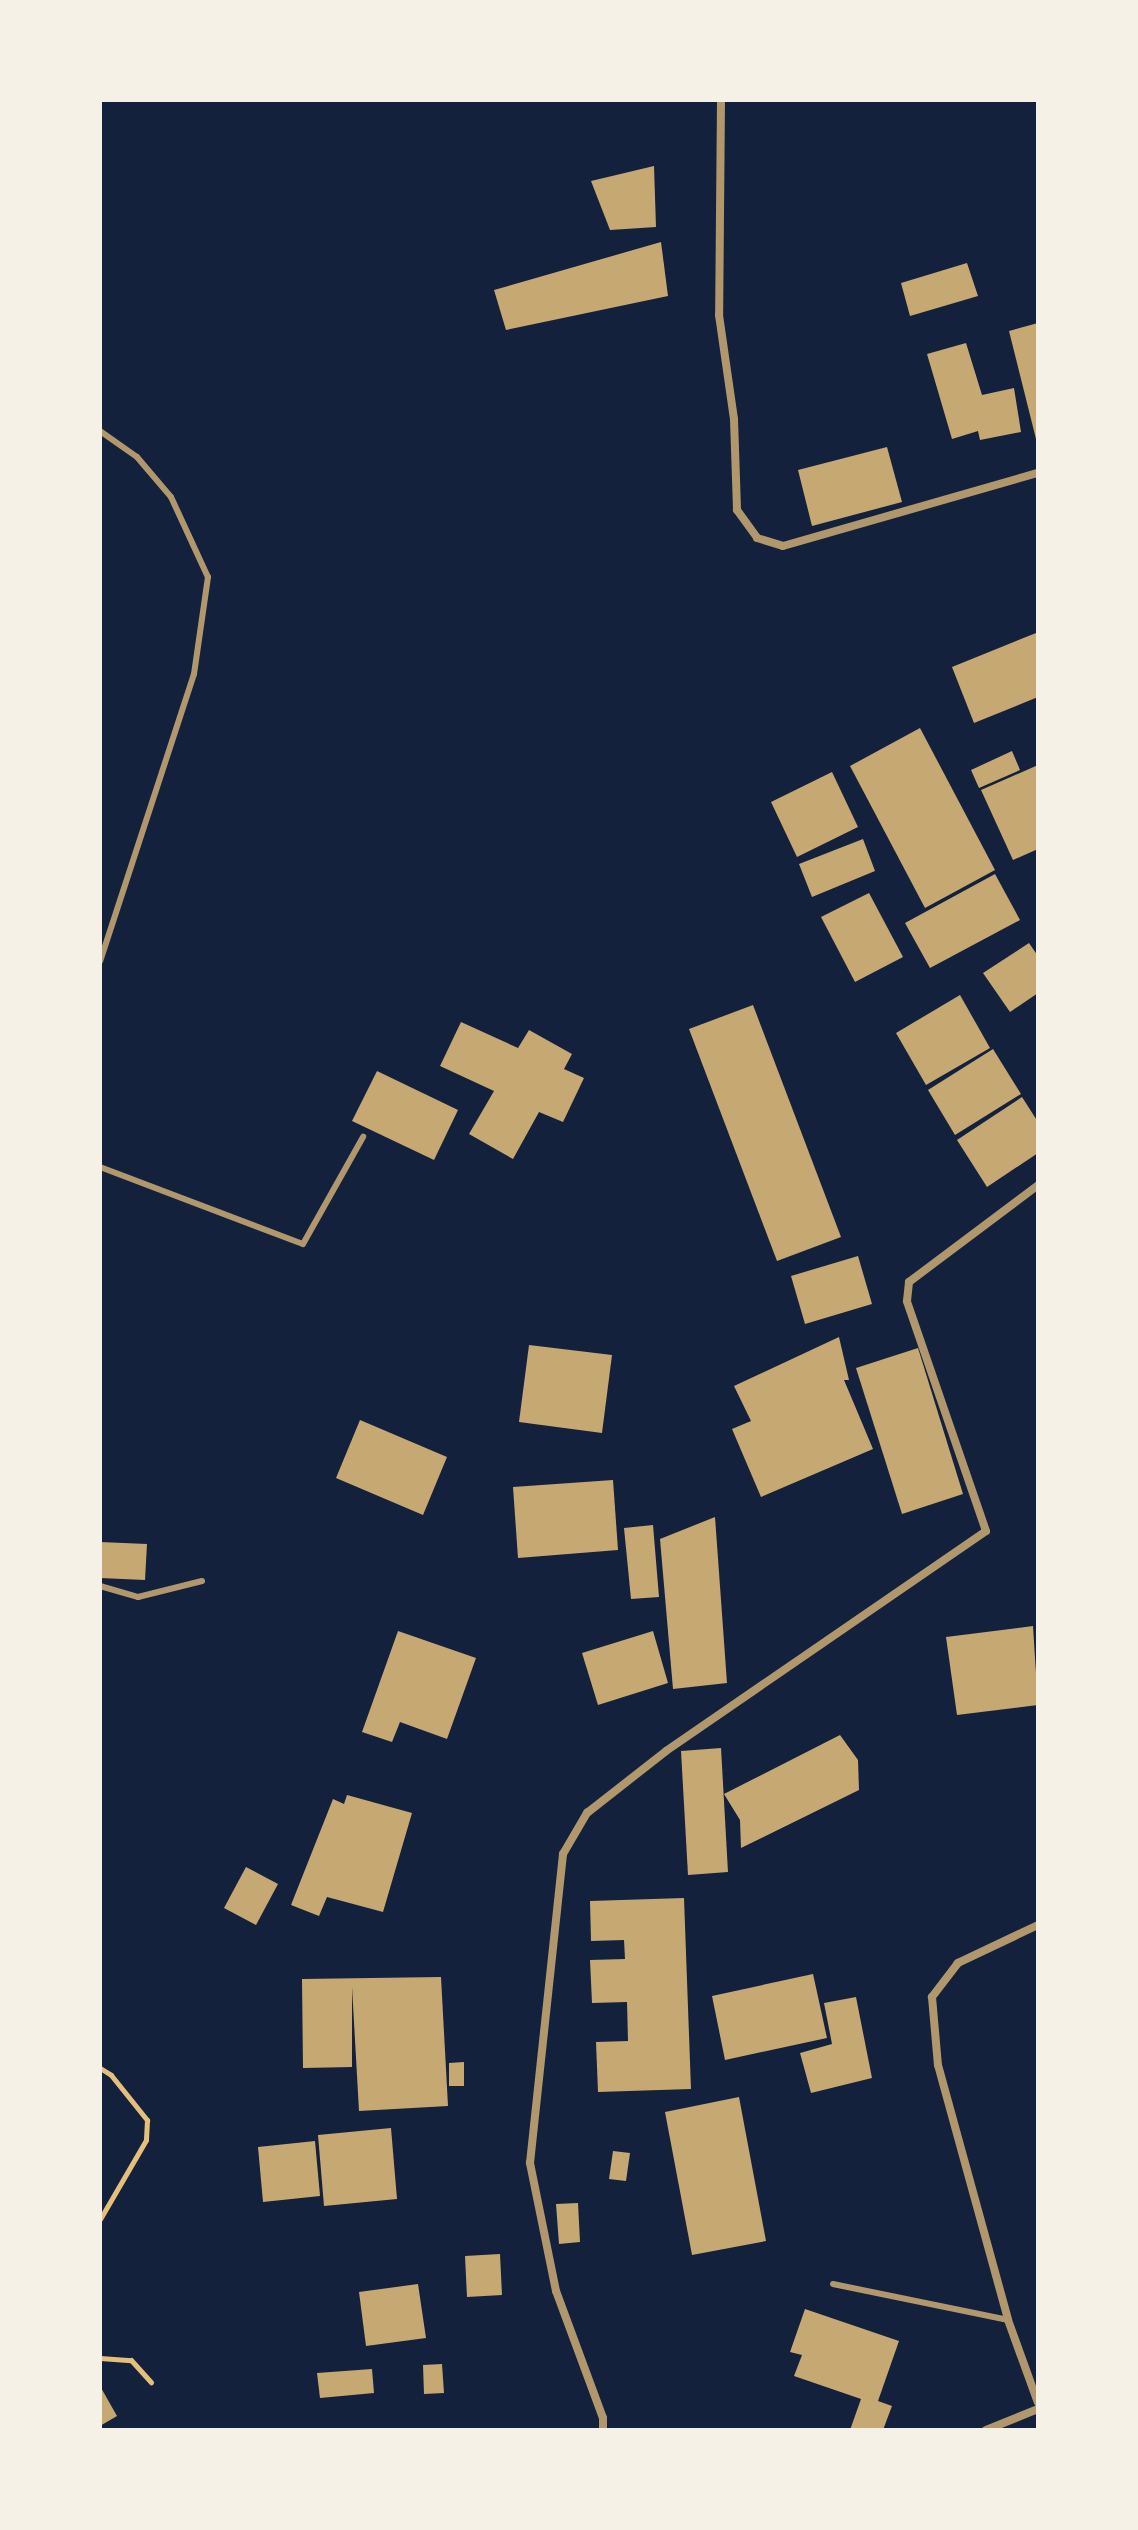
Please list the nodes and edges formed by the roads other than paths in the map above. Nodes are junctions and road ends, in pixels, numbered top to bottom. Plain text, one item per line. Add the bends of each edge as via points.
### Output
1 (721, 100) edge
2 (100, 431) edge
3 (1038, 473) edge
4 (100, 961) edge
5 (363, 1137) dead end
6 (100, 1167) edge
7 (1038, 1185) edge
8 (202, 1581) dead end
9 (100, 1586) edge
10 (1038, 1925) edge
11 (833, 2284) dead end
12 (1008, 2320) junction
13 (1038, 2406) edge
14 (603, 2430) edge
15 (986, 2430) edge

1 - 3 street via 719,315 734,419 737,510 757,538 783,546
2 - 4 lane via 137,457 171,497 208,577 194,674
5 - 6 lane via 303,1244
7 - 14 street via 909,1282 907,1301 986,1531 666,1751 587,1813 563,1854 530,2163 556,2291
8 - 9 lane via 138,1597
10 - 12 street via 958,1963 932,1997 938,2065
11 - 12 lane
12 - 13 street
13 - 15 street

